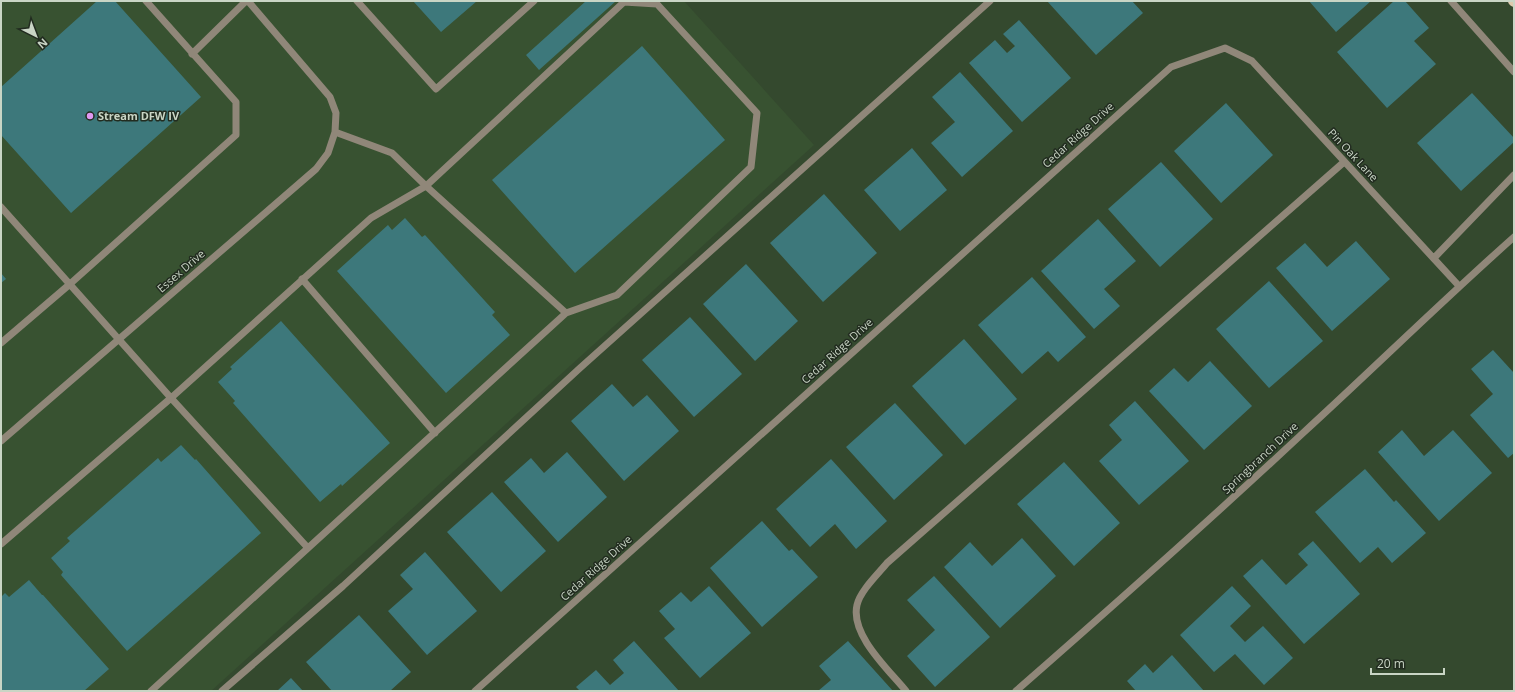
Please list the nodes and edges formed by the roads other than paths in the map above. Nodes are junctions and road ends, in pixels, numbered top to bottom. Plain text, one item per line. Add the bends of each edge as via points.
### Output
1 (146, 1) edge
2 (247, 1) edge
3 (357, 1) edge
4 (534, 1) edge
5 (990, 1) edge
6 (1451, 1) edge
7 (1226, 48) joint
8 (192, 54) junction
9 (1514, 72) edge
10 (335, 132) junction
11 (1344, 162) junction
12 (1514, 175) edge
13 (426, 186) junction
14 (1, 207) edge
15 (1514, 237) edge
16 (1434, 258) junction
17 (302, 279) junction
18 (70, 284) junction
19 (1459, 286) junction
20 (566, 313) junction
21 (119, 339) junction
22 (1, 343) edge
23 (170, 398) junction
24 (435, 432) junction
25 (1, 441) edge
26 (1, 544) edge
27 (308, 548) junction
28 (151, 691) edge
29 (222, 691) edge
30 (475, 691) edge
31 (906, 691) edge
32 (1016, 691) edge

1 - 8 street
2 - 8 street
2 - 10 street, Essex Drive via 330,97 336,113
3 - 4 street via 436,89
5 - 29 street via 580,368 343,586
6 - 9 street
7 - 11 street, Pin Oak Lane via 1252,62
7 - 30 street, Cedar Ridge Drive via 1171,67
8 - 18 street via 236,102 236,135
10 - 13 street via 392,153
10 - 21 street, Essex Drive via 328,153 316,169
11 - 16 street, Pin Oak Lane
11 - 31 street via 887,563 867,585 857,605 857,625 868,646
12 - 16 street
13 - 17 street via 371,218
13 - 20 street
13 - 20 street via 624,2 657,4 757,114 751,167 617,295
14 - 18 street
15 - 19 street, Springbranch Drive
16 - 19 street, Pin Oak Lane
17 - 23 street
17 - 24 street
18 - 21 street
18 - 22 street
19 - 32 street, Springbranch Drive via 1152,573
20 - 24 street
21 - 23 street
21 - 25 street, Essex Drive
23 - 26 street
23 - 27 street
24 - 27 street
27 - 28 street

